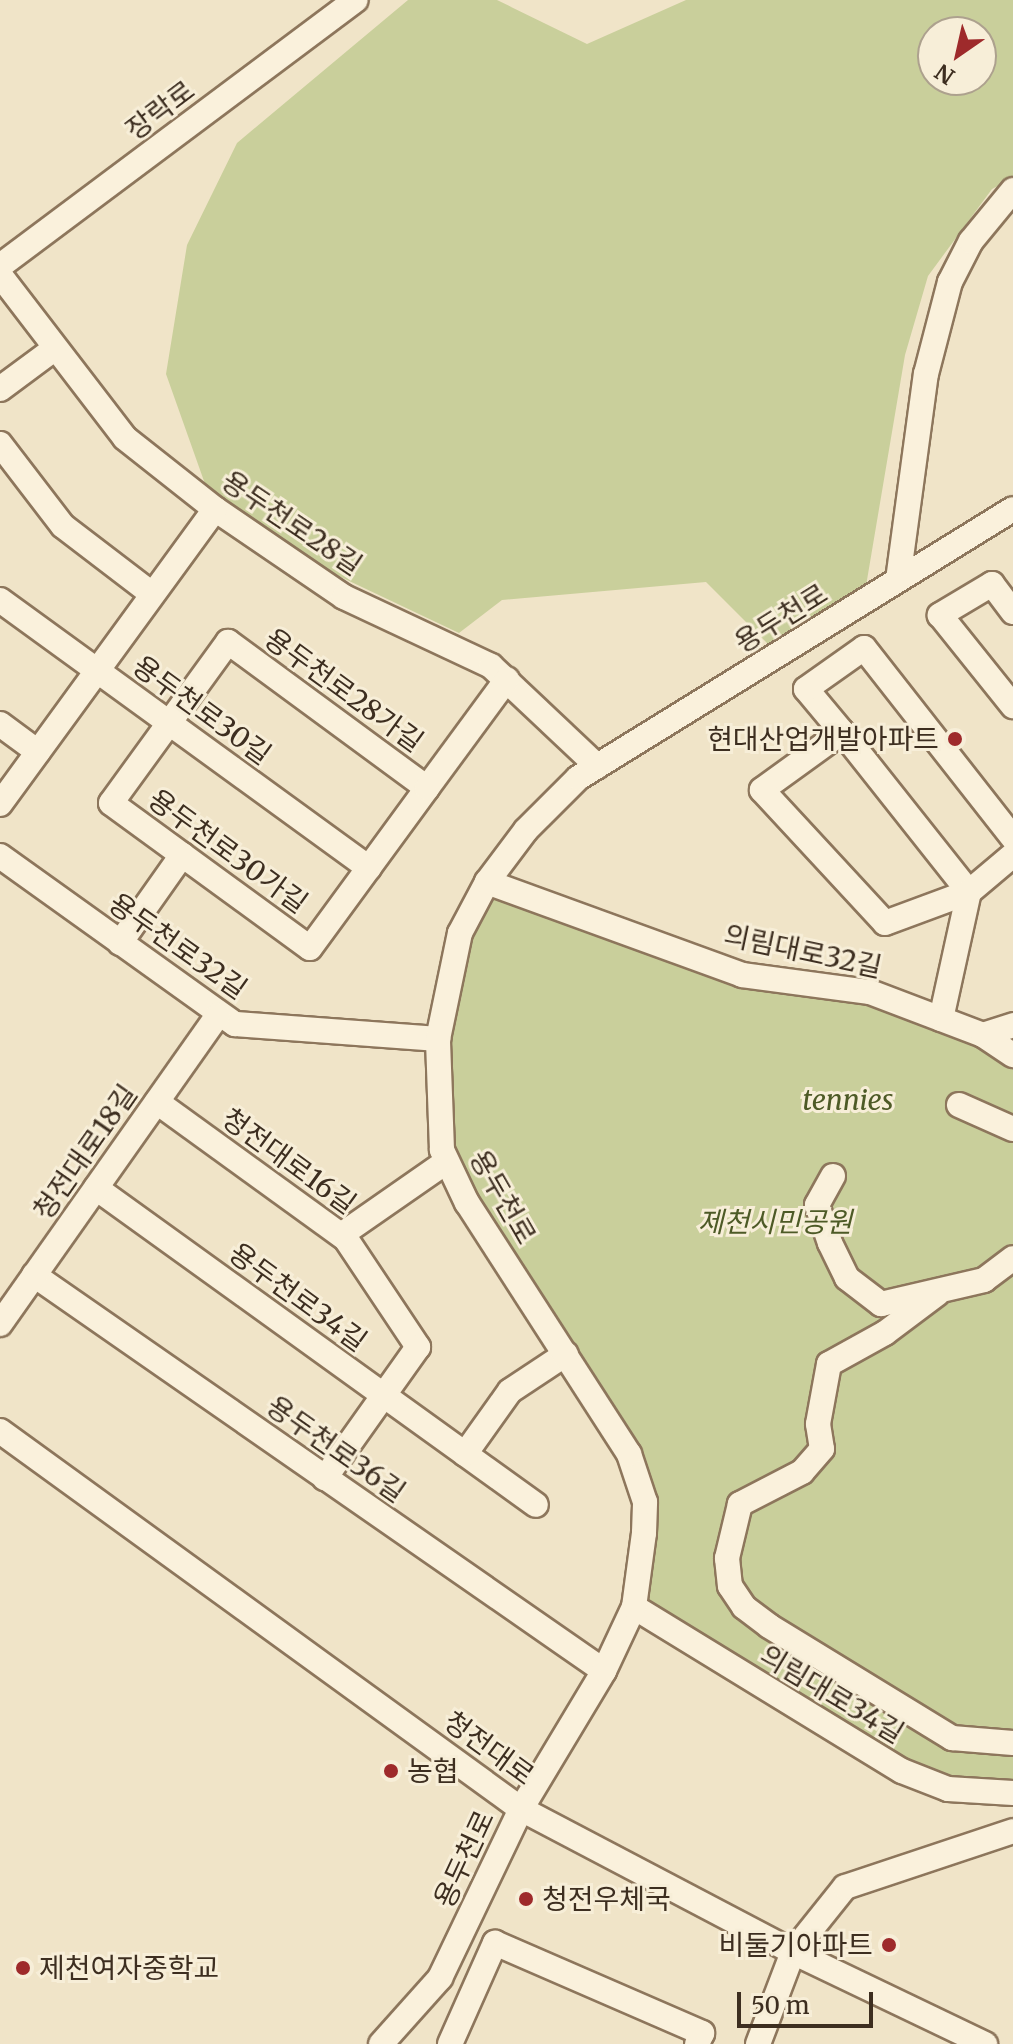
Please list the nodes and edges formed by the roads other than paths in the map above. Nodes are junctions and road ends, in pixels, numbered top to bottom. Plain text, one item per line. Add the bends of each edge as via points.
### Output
1 (356, 0) edge
2 (1013, 190) edge
3 (0, 266) edge
4 (0, 275) edge
5 (54, 349) junction
6 (0, 389) edge
7 (0, 444) edge
8 (215, 509) junction
9 (1013, 509) edge
10 (898, 580) junction
11 (152, 594) junction
12 (0, 600) edge
13 (1013, 612) edge
14 (96, 671) junction
15 (507, 679) junction
16 (1013, 706) edge
17 (169, 723) junction
18 (0, 724) edge
19 (842, 732) junction
20 (38, 752) junction
21 (597, 766) junction
22 (427, 788) junction
23 (0, 804) edge
24 (1013, 838) edge
25 (182, 855) junction
26 (1013, 855) edge
27 (0, 856) edge
28 (369, 868) junction
29 (487, 882) junction
30 (969, 892) junction
31 (120, 943) junction
32 (218, 1015) junction
33 (941, 1019) junction
34 (1013, 1025) edge
35 (983, 1035) junction
36 (438, 1039) junction
37 (1013, 1055) edge
38 (157, 1102) junction
39 (959, 1105) dead end
40 (1013, 1129) edge
41 (446, 1162) junction
42 (833, 1176) dead end
43 (96, 1188) junction
44 (341, 1235) junction
45 (1013, 1258) edge
46 (34, 1275) junction
47 (937, 1294) junction
48 (0, 1324) edge
49 (566, 1354) junction
50 (384, 1396) junction
51 (0, 1431) edge
52 (465, 1454) junction
53 (325, 1478) junction
54 (536, 1505) dead end
55 (634, 1607) junction
56 (604, 1671) junction
57 (1013, 1743) edge
58 (1013, 1793) edge
59 (521, 1809) junction
60 (1013, 1831) edge
61 (793, 1952) junction
62 (381, 2044) edge
63 (450, 2044) edge
64 (697, 2044) edge
65 (758, 2044) edge
66 (985, 2044) edge

1 - 3 street, 장락로
2 - 10 street via 971,241 950,282 926,374
4 - 5 street, 용두천로28길
5 - 6 street
5 - 8 street, 용두천로28길 via 125,438
7 - 11 street via 63,526
8 - 11 street
8 - 15 street, 용두천로28길 via 344,597 480,659
9 - 10 street, 용두천로
10 - 21 street, 용두천로
11 - 14 street
12 - 14 street, 용두천로30길
13 - 16 street via 992,584 940,615
14 - 17 street, 용두천로30길
14 - 20 street
15 - 21 street, 용두천로28길
15 - 22 street, 용두천로28가길
17 - 22 street, 용두천로28가길 via 228,642
17 - 25 street, 용두천로30가길 via 111,803
17 - 28 street, 용두천로30길
18 - 20 street
19 - 24 street via 806,689 864,648
19 - 30 street
19 - 30 street via 762,790 885,923
20 - 23 street
21 - 29 street, 용두천로 via 541,813
22 - 28 street, 용두천로28가길
25 - 28 street, 용두천로30가길 via 310,948
25 - 31 street
26 - 30 street
27 - 31 street, 용두천로32길
29 - 33 street, 의림대로32길 via 742,975 870,992
29 - 36 street, 용두천로 via 453,955
30 - 33 street
31 - 32 street, 용두천로32길
32 - 36 street, 용두천로32길 via 235,1024
32 - 38 street, 청전대로18길
33 - 35 street, 의림대로32길
34 - 35 street
35 - 37 street, 의림대로32길
36 - 41 street, 용두천로 via 439,1130
38 - 43 street, 청전대로18길
38 - 44 street, 청전대로16길
39 - 40 street
41 - 44 street
41 - 49 street, 용두천로
42 - 47 street via 817,1205 847,1278 881,1304
43 - 46 street, 청전대로18길
43 - 50 street, 용두천로34길
44 - 50 street, 청전대로16길 via 418,1347
45 - 47 street via 984,1280
46 - 48 street, 청전대로18길
46 - 53 street, 용두천로36길
47 - 57 street via 885,1333 829,1364 818,1424 822,1449 802,1472 740,1504 731,1539 730,1586 744,1607 952,1738
49 - 52 street via 510,1391
49 - 55 street, 용두천로 via 629,1454 641,1489 644,1533
50 - 52 street, 용두천로34길
50 - 53 street, 청전대로16길
51 - 59 street, 청전대로
52 - 54 street, 용두천로34길
53 - 56 street, 용두천로36길
55 - 56 street, 용두천로
55 - 58 street, 의림대로34길 via 922,1780 962,1791
56 - 59 street, 용두천로
59 - 61 street, 청전대로
59 - 62 street, 용두천로 via 440,1978
60 - 61 street via 845,1887
61 - 65 street
61 - 66 street, 청전대로
63 - 64 street via 495,1943 702,2033

